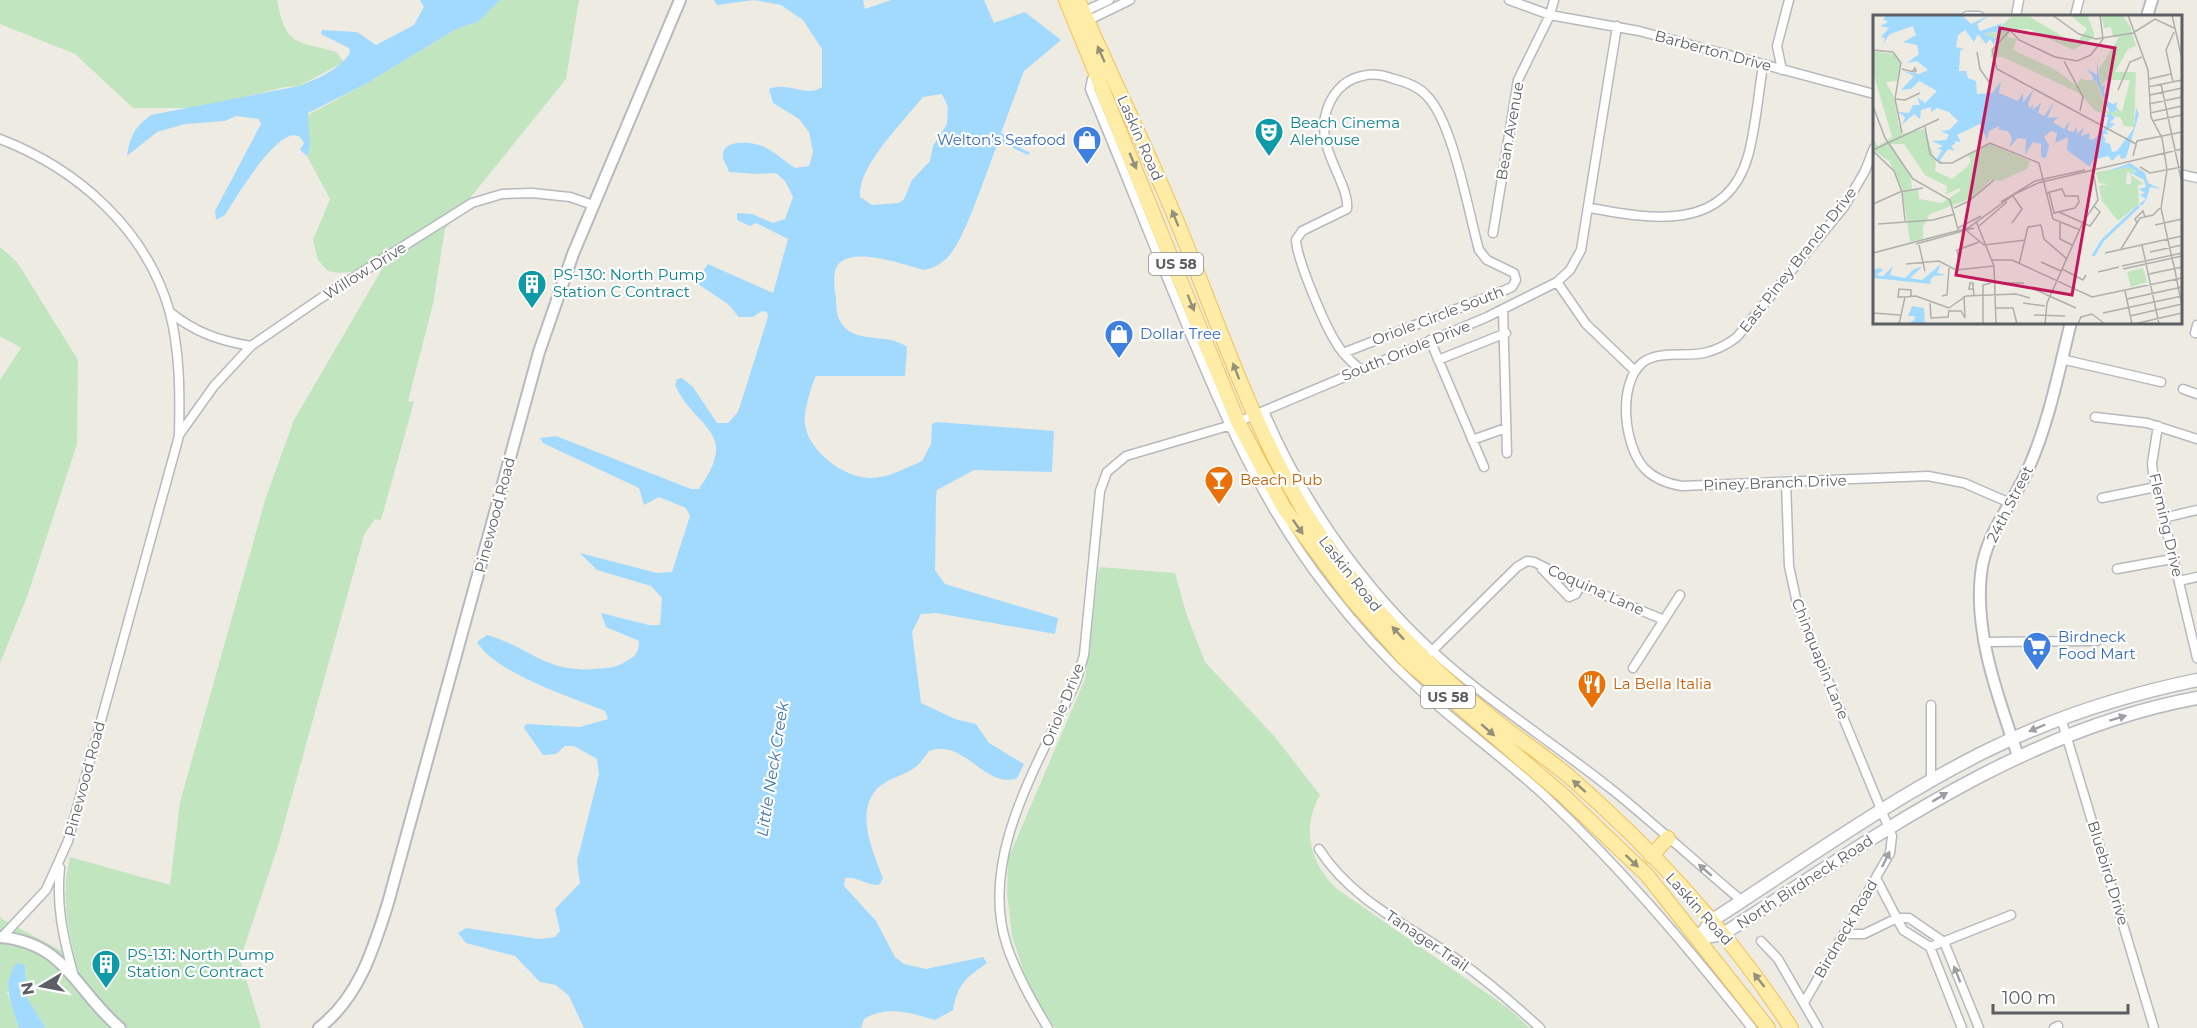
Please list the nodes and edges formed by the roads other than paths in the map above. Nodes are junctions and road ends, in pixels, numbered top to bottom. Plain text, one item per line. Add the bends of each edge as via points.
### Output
1 (680, 0) edge
2 (1066, 0) edge
3 (1109, 0) edge
4 (1130, 0) edge
5 (1509, 0) edge
6 (1554, 0) edge
7 (1789, 0) edge
8 (2019, 0) edge
9 (2079, 0) edge
10 (2152, 0) edge
11 (1083, 11) edge
12 (1550, 15) junction
13 (2016, 15) edge
14 (2075, 15) edge
15 (2147, 15) edge
16 (1617, 26) junction
17 (1764, 66) junction
18 (1782, 70) junction
19 (1873, 93) edge
20 (0, 139) edge
21 (1873, 153) edge
22 (2182, 174) edge
23 (2197, 178) edge
24 (1161, 183) junction
25 (1140, 192) junction
26 (593, 205) junction
27 (1590, 208) junction
28 (1494, 233) dead end
29 (1557, 282) junction
30 (1503, 309) junction
31 (170, 312) junction
32 (2070, 324) edge
33 (1506, 333) junction
34 (1430, 340) junction
35 (251, 346) junction
36 (1343, 353) junction
37 (2061, 359) junction
38 (1438, 360) junction
39 (1360, 369) junction
40 (1635, 370) junction
41 (2161, 382) dead end
42 (2183, 389) dead end
43 (2197, 393) edge
44 (1259, 413) junction
45 (2095, 417) dead end
46 (1233, 424) junction
47 (2158, 426) junction
48 (1506, 428) junction
49 (179, 436) junction
50 (2197, 439) edge
51 (1472, 440) junction
52 (1507, 453) dead end
53 (1484, 467) dead end
54 (1786, 482) junction
55 (2156, 487) junction
56 (2103, 498) dead end
57 (2010, 503) junction
58 (2197, 510) edge
59 (2163, 518) junction
60 (2172, 559) junction
61 (1538, 564) junction
62 (2117, 569) dead end
63 (2197, 577) edge
64 (2179, 581) junction
65 (1580, 585) junction
66 (1680, 595) dead end
67 (1664, 620) junction
68 (2097, 641) dead end
69 (1985, 642) junction
70 (2197, 658) edge
71 (1418, 662) junction
72 (1633, 668) dead end
73 (2197, 680) edge
74 (2197, 698) edge
75 (1931, 705) dead end
76 (2061, 718) junction
77 (2066, 735) junction
78 (2012, 739) junction
79 (2018, 756) junction
80 (1931, 781) junction
81 (1615, 792) junction
82 (1603, 808) junction
83 (1883, 811) junction
84 (1890, 827) junction
85 (1668, 838) junction
86 (1319, 849) dead end
87 (1651, 856) junction
88 (61, 861) junction
89 (1876, 878) junction
90 (1742, 901) junction
91 (2011, 915) dead end
92 (1897, 918) junction
93 (1711, 921) junction
94 (1723, 934) junction
95 (1844, 934) junction
96 (1, 937) edge
97 (1700, 939) junction
98 (1761, 941) dead end
99 (1944, 942) junction
100 (1930, 947) junction
101 (1688, 948) junction
102 (73, 973) junction
103 (1804, 1001) junction
104 (120, 1028) edge
105 (319, 1028) edge
106 (1048, 1028) edge
107 (1540, 1028) edge
108 (1752, 1028) edge
109 (1768, 1028) edge
110 (1791, 1028) edge
111 (1818, 1028) edge
112 (1962, 1028) edge
113 (1980, 1028) edge
114 (2154, 1028) edge

1 - 26 street, Pinewood Road
2 - 25 main road, Laskin Road / US 58
3 - 11 street
4 - 11 street
5 - 12 street, Barberton Drive
6 - 12 street, Bean Avenue
7 - 18 street via 1777,46
8 - 13 street
9 - 14 street
10 - 15 street
24 -> 11 main road, Laskin Road / US 58
12 - 16 street, Barberton Drive
12 - 28 street, Bean Avenue via 1518,80
16 - 17 street, Barberton Drive
16 - 27 street, South Oriole Drive
17 - 18 street, Barberton Drive
17 - 27 street via 1748,155 1731,189 1710,205 1675,218
18 - 19 street, Barberton Drive
20 - 31 street, Pinewood Road via 50,162 96,196 140,247
21 - 40 street, East Piney Branch Drive via 1844,207 1737,338 1702,353 1656,356
22 - 23 street
24 - 25 main road
44 -> 24 main road, Laskin Road / US 58
25 - 46 main road, Laskin Road / US 58
26 - 35 street, Willow Drive via 570,197 532,193 502,194 472,203
26 - 105 street, Pinewood Road via 539,352 372,952 355,987
27 - 29 street, South Oriole Drive via 1581,250 1570,270
29 - 30 street, South Oriole Drive
29 - 40 street via 1586,324
30 - 33 street
30 - 34 street, South Oriole Drive
31 - 35 street via 187,327
31 - 49 street, Pinewood Road via 178,367
32 - 37 street, 24th Street
33 - 38 street
33 - 48 street
34 - 38 street
34 - 39 street, South Oriole Drive
35 - 49 street, Willow Drive via 214,386
36 - 36 street, Oriole Circle South via 1503,291 1516,280 1514,273 1487,260 1479,250 1448,131 1436,106 1414,86 1380,75 1350,80 1331,100 1324,118 1324,138 1347,209 1302,231 1296,240 1309,281
36 - 39 street, Oriole Circle South
37 - 41 street
37 - 57 street, 24th Street via 2036,451
38 - 51 street
39 - 44 street, South Oriole Drive
40 - 54 street, Piney Branch Drive via 1626,417 1632,446 1648,472 1682,486
42 - 43 street
44 - 46 street, South Oriole Drive
44 - 71 main road, Laskin Road / US 58 via 1296,497 1338,562
45 - 47 street
46 - 71 main road, Laskin Road / US 58 via 1311,547 1351,598
46 - 106 street, Oriole Drive via 1126,456 1111,467 1103,481 1084,656 1012,823 999,876 1007,945
47 - 50 street
47 - 55 street, Fleming Drive via 2152,463
48 - 51 street
48 - 52 street
49 - 88 street, Pinewood Road
51 - 53 street
54 - 57 street, Piney Branch Drive via 1928,476 1964,483
54 - 83 street, Chinquapin Lane via 1789,566 1798,608
55 - 56 street
55 - 59 street, Fleming Drive
57 - 69 street, 24th Street via 1990,540 1981,572 1980,615
58 - 59 street
59 - 60 street, Fleming Drive
60 - 62 street
60 - 64 street, Fleming Drive
61 - 65 street, Coquina Lane
61 - 65 street via 1569,597 1576,594
61 - 71 street, Coquina Lane via 1521,563
63 - 64 street
64 - 70 street, Fleming Drive
65 - 67 street, Coquina Lane
66 - 67 street
67 - 72 street
68 - 69 street
69 - 78 street, 24th Street
71 - 81 street, Laskin Road via 1532,732
82 -> 71 main road, Laskin Road / US 58
71 -> 97 main road, Laskin Road / US 58 via 1647,875
71 - 101 street, Laskin Road via 1616,867
73 - 76 main road, North Birdneck Road via 2134,694
77 -> 74 main road, North Birdneck Road via 2142,710
75 - 80 street
76 - 77 street, Bluebird Drive
76 -> 78 main road, North Birdneck Road
77 - 79 main road, North Birdneck Road
77 - 114 street, Bluebird Drive
78 - 79 street, 24th Street
78 - 80 main road, North Birdneck Road
84 -> 79 main road, North Birdneck Road via 1960,784
80 - 83 main road, North Birdneck Road
81 - 82 street
81 - 85 street, Laskin Road
82 - 87 main road, Laskin Road / US 58
83 - 84 street, Chinquapin Lane
83 - 90 main road, North Birdneck Road
89 -> 84 street, Birdneck Road via 1890,853
84 - 94 main road, North Birdneck Road
85 - 87 main road
90 -> 85 street, Laskin Road
86 - 107 street, Tanager Trail via 1352,889 1487,981
87 - 93 main road, Laskin Road / US 58
88 - 96 street, Pinewood Road via 46,890
88 - 102 street via 57,895 61,930
89 - 92 street
89 - 95 street, Birdneck Road
90 - 93 main road, North Birdneck Road
91 - 99 street
92 - 95 street via 1864,934
92 - 99 street via 1909,918
92 - 100 street via 1903,930
93 - 94 main road, Laskin Road / US 58
93 - 97 main road, North Birdneck Road
94 - 97 main road, North Birdneck Road
110 -> 94 main road, Laskin Road / US 58
95 - 103 street, Birdneck Road
96 - 102 street, Pinewood Road via 52,955
97 - 101 street
97 - 109 main road, Laskin Road / US 58
98 - 103 street via 1779,960
99 - 100 street
113 -> 99 street
100 - 112 street
101 - 108 street, Laskin Road
102 - 104 street, Pinewood Road
103 - 111 street

